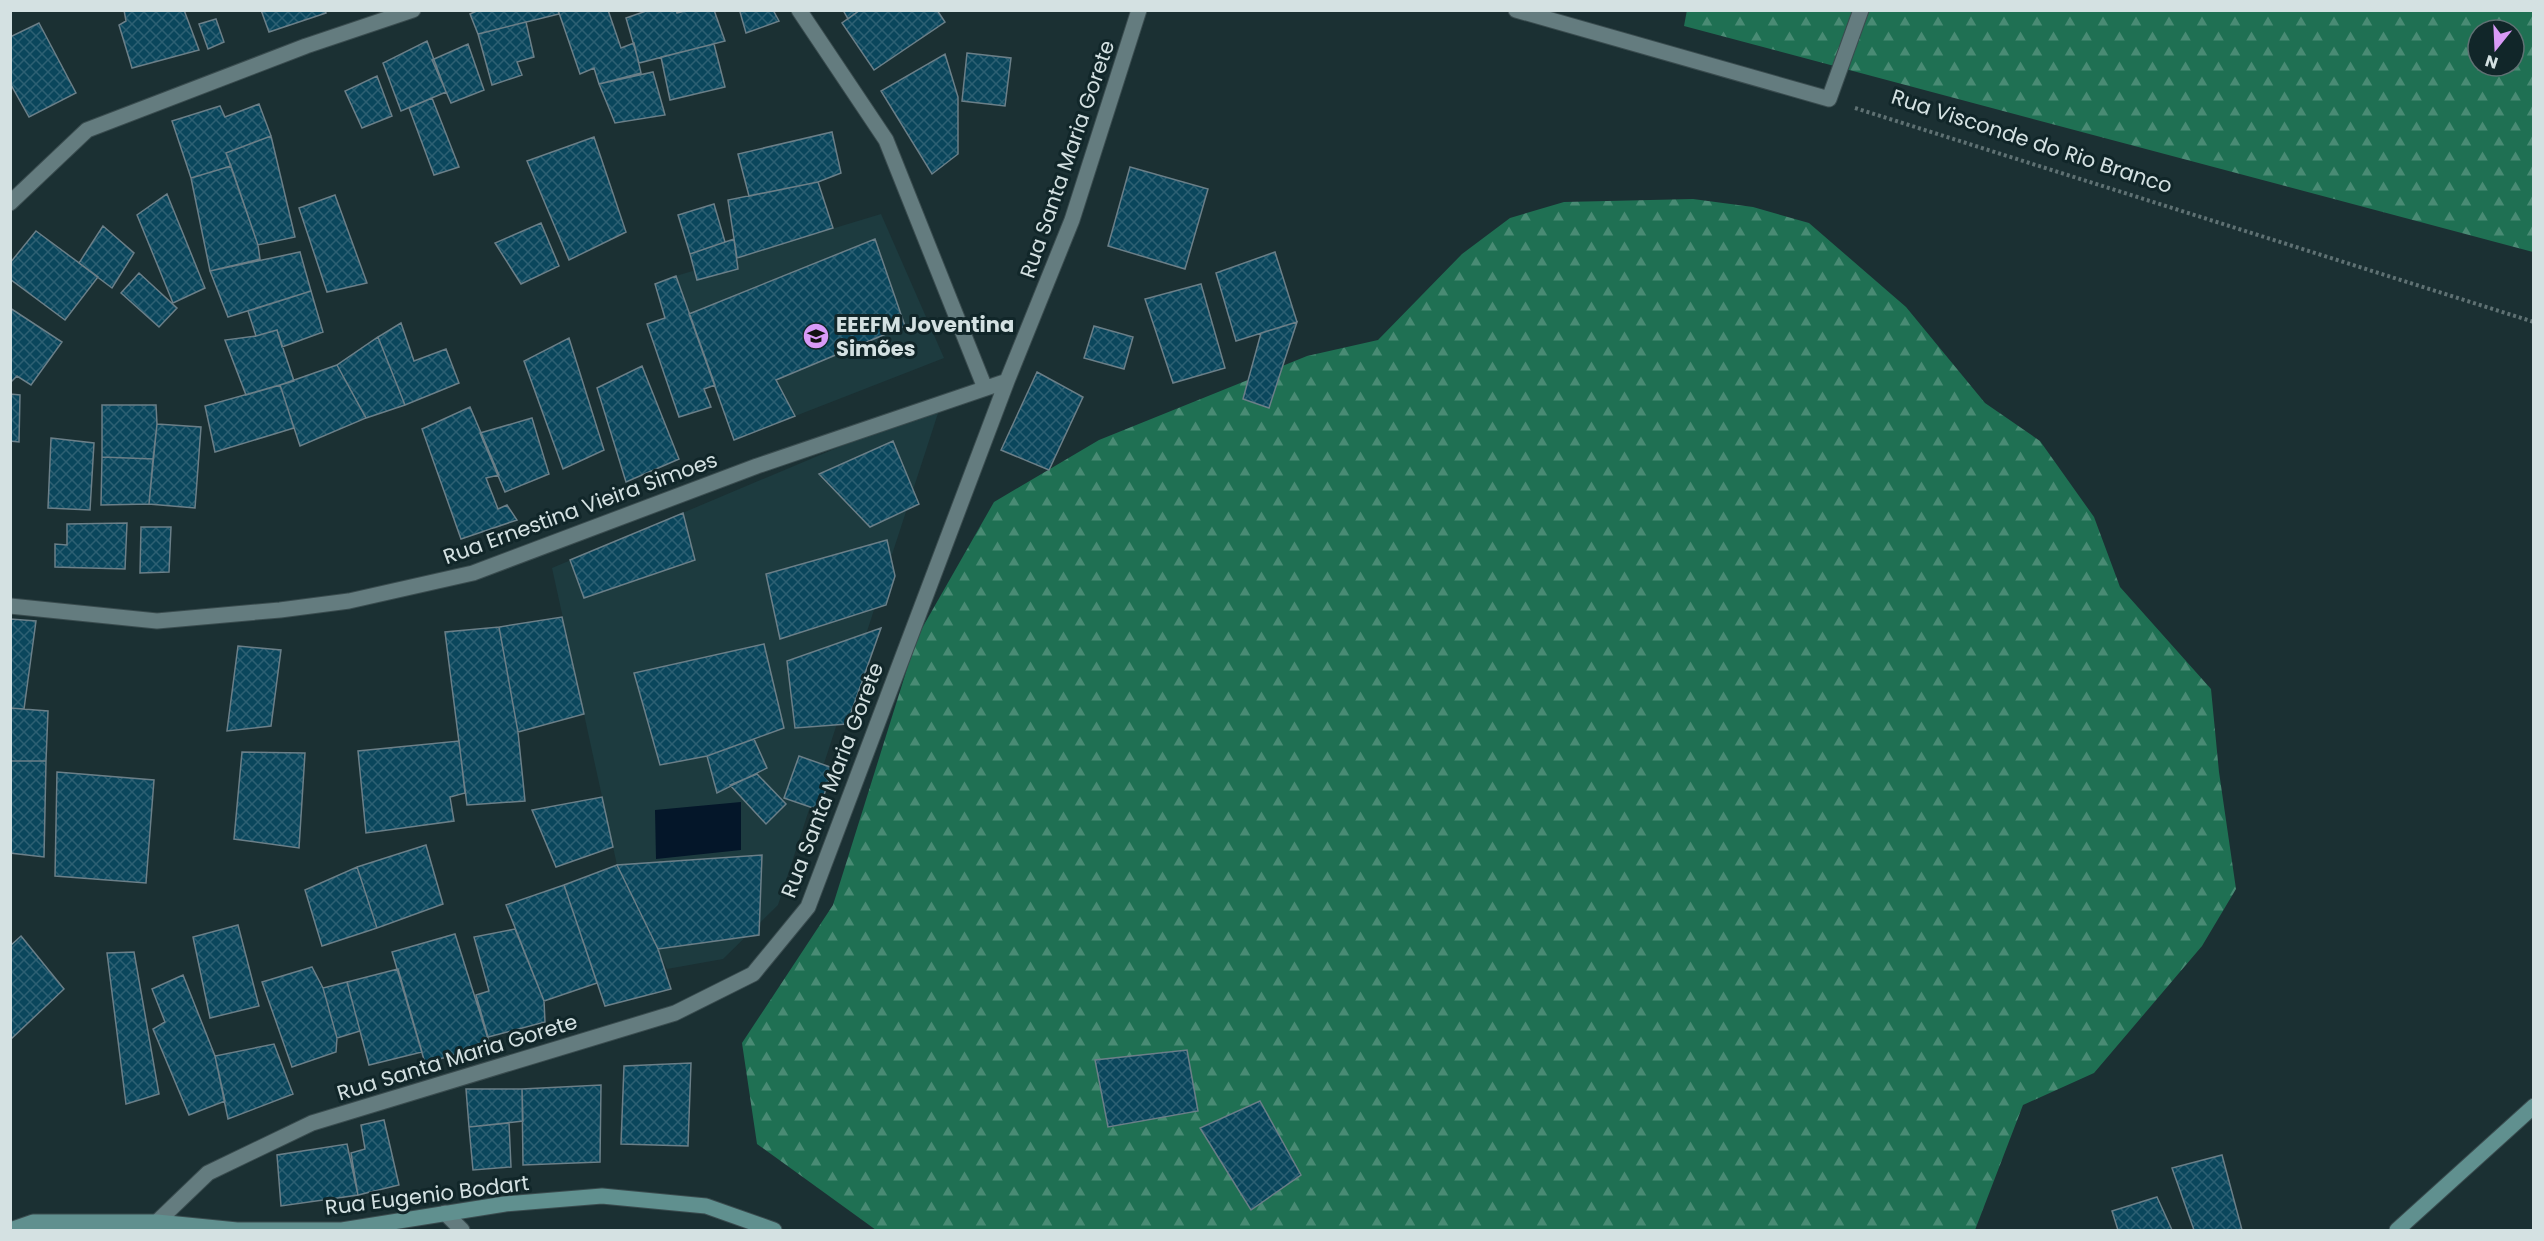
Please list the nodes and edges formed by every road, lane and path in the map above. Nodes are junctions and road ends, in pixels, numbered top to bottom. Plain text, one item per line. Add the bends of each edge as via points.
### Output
1 (413, 10) edge
2 (799, 10) edge
3 (1139, 10) edge
4 (1516, 10) edge
5 (1862, 10) edge
6 (1828, 99) junction
7 (10, 203) edge
8 (2534, 321) edge
9 (1007, 381) junction
10 (985, 388) junction
11 (10, 606) edge
12 (2534, 1106) edge
13 (445, 1213) junction
14 (157, 1222) junction
15 (10, 1230) edge
16 (462, 1230) edge
17 (774, 1230) edge
18 (2397, 1230) edge

1 - 7 street via 306,45 87,130
2 - 10 street via 886,140
3 - 9 street, Rua Santa Maria Gorete via 1072,220
4 - 6 street
5 - 6 street
6 - 8 path, Rua Visconde do Rio Branco
9 - 10 street, Rua Ernestina Vieira Simoes
9 - 14 street, Rua Santa Maria Gorete via 808,907 753,974 675,1013 312,1123 208,1173
10 - 11 street, Rua Ernestina Vieira Simoes via 757,466 473,573 349,601 156,621
12 - 18 street
13 - 14 street, Rua Eugenio Bodart via 342,1230 237,1230
13 - 16 street
13 - 17 street, Rua Eugenio Bodart via 602,1196 706,1206
14 - 15 street, Rua Eugenio Bodart via 33,1222

